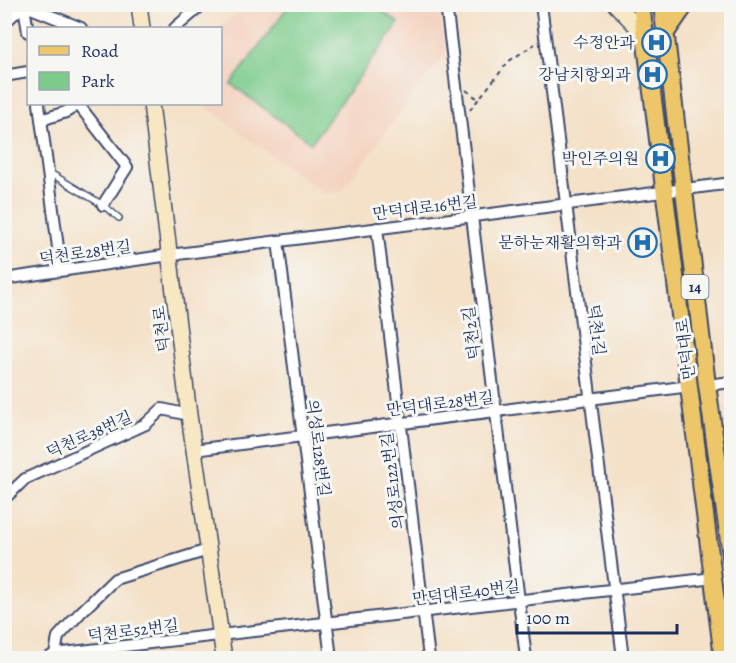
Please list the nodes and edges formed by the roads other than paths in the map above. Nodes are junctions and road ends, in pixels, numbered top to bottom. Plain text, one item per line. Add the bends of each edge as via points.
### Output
1 (139, 4) edge
2 (203, 4) edge
3 (446, 4) edge
4 (541, 4) edge
5 (615, 4) edge
6 (641, 4) edge
7 (662, 4) edge
8 (686, 4) edge
9 (23, 5) edge
10 (4, 23) edge
11 (27, 27) edge
12 (78, 27) edge
13 (142, 27) edge
14 (176, 27) edge
15 (665, 34) junction
16 (646, 36) junction
17 (27, 72) edge
18 (4, 76) edge
19 (39, 105) edge
20 (77, 105) edge
21 (80, 105) edge
22 (151, 105) edge
23 (41, 120) junction
24 (48, 172) junction
25 (732, 183) edge
26 (684, 190) junction
27 (666, 191) junction
28 (566, 204) junction
29 (104, 205) junction
30 (472, 216) junction
31 (119, 218) dead end
32 (377, 228) junction
33 (278, 241) junction
34 (170, 255) junction
35 (61, 270) junction
36 (4, 279) edge
37 (732, 382) edge
38 (707, 385) junction
39 (690, 386) junction
40 (591, 399) junction
41 (496, 411) junction
42 (189, 415) junction
43 (400, 423) junction
44 (302, 436) junction
45 (194, 450) junction
46 (4, 499) edge
47 (208, 550) junction
48 (732, 562) edge
49 (714, 578) junction
50 (615, 590) junction
51 (519, 600) junction
52 (423, 612) junction
53 (327, 624) junction
54 (222, 635) junction
55 (51, 656) edge
56 (224, 658) edge
57 (331, 658) edge
58 (429, 658) edge
59 (526, 658) edge
60 (623, 658) edge
61 (723, 658) edge

1 - 13 main road
2 - 14 street
3 - 30 street, 덕천2길
4 - 28 street, 덕천1길
5 - 16 main road
6 - 16 main road, 만덕대로
7 - 15 main road, 만덕대로
8 - 15 main road
9 - 10 street
9 - 11 street
9 - 12 street
15 - 26 main road, 만덕대로
16 - 27 main road, 만덕대로
17 - 18 street
19 - 23 street
20 - 23 street
21 - 29 street via 126,166
22 - 34 main road, 덕천로
23 - 24 street
24 - 29 lane
24 - 35 street
25 - 26 street, 만덕대로16번길
26 - 27 street, 만덕대로16번길
26 - 38 main road, 만덕대로 / 14
27 - 28 street, 만덕대로16번길
27 - 39 main road, 만덕대로
28 - 30 street, 만덕대로16번길
28 - 40 street, 덕천1길
29 - 31 lane
30 - 32 street, 만덕대로16번길
30 - 41 street, 덕천2길
32 - 33 street, 만덕대로16번길
32 - 43 street, 의성로122번길
33 - 34 street, 만덕대로16번길
33 - 44 street, 의성로128번길
34 - 35 street, 덕천로28번길
34 - 42 main road, 덕천로
35 - 36 street, 덕천로28번길
37 - 38 street
38 - 48 main road, 만덕대로 / 14
39 - 40 street, 만덕대로28번길
39 - 49 main road, 만덕대로
40 - 41 street, 만덕대로28번길
40 - 50 street, 덕천1길
41 - 43 street, 만덕대로28번길
41 - 51 street, 덕천2길
42 - 45 main road, 덕천로
42 - 46 street, 덕천로38번길 via 162,409 146,424 25,479
43 - 44 street, 만덕대로28번길
43 - 52 street, 의성로122번길
44 - 45 street, 만덕대로28번길
44 - 53 street, 의성로128번길
45 - 47 main road, 덕천로
47 - 54 main road, 덕천로
47 - 55 street via 116,579 58,637
49 - 50 street, 만덕대로40번길
49 - 61 main road, 만덕대로
50 - 51 street, 만덕대로40번길
50 - 60 street, 덕천1길
51 - 52 street, 만덕대로40번길
51 - 59 street, 덕천2길
52 - 53 street, 만덕대로40번길
52 - 58 street, 의성로122번길
53 - 54 street, 만덕대로40번길
53 - 57 street, 의성로128번길
54 - 55 street, 덕천로52번길
54 - 56 main road, 덕천로

